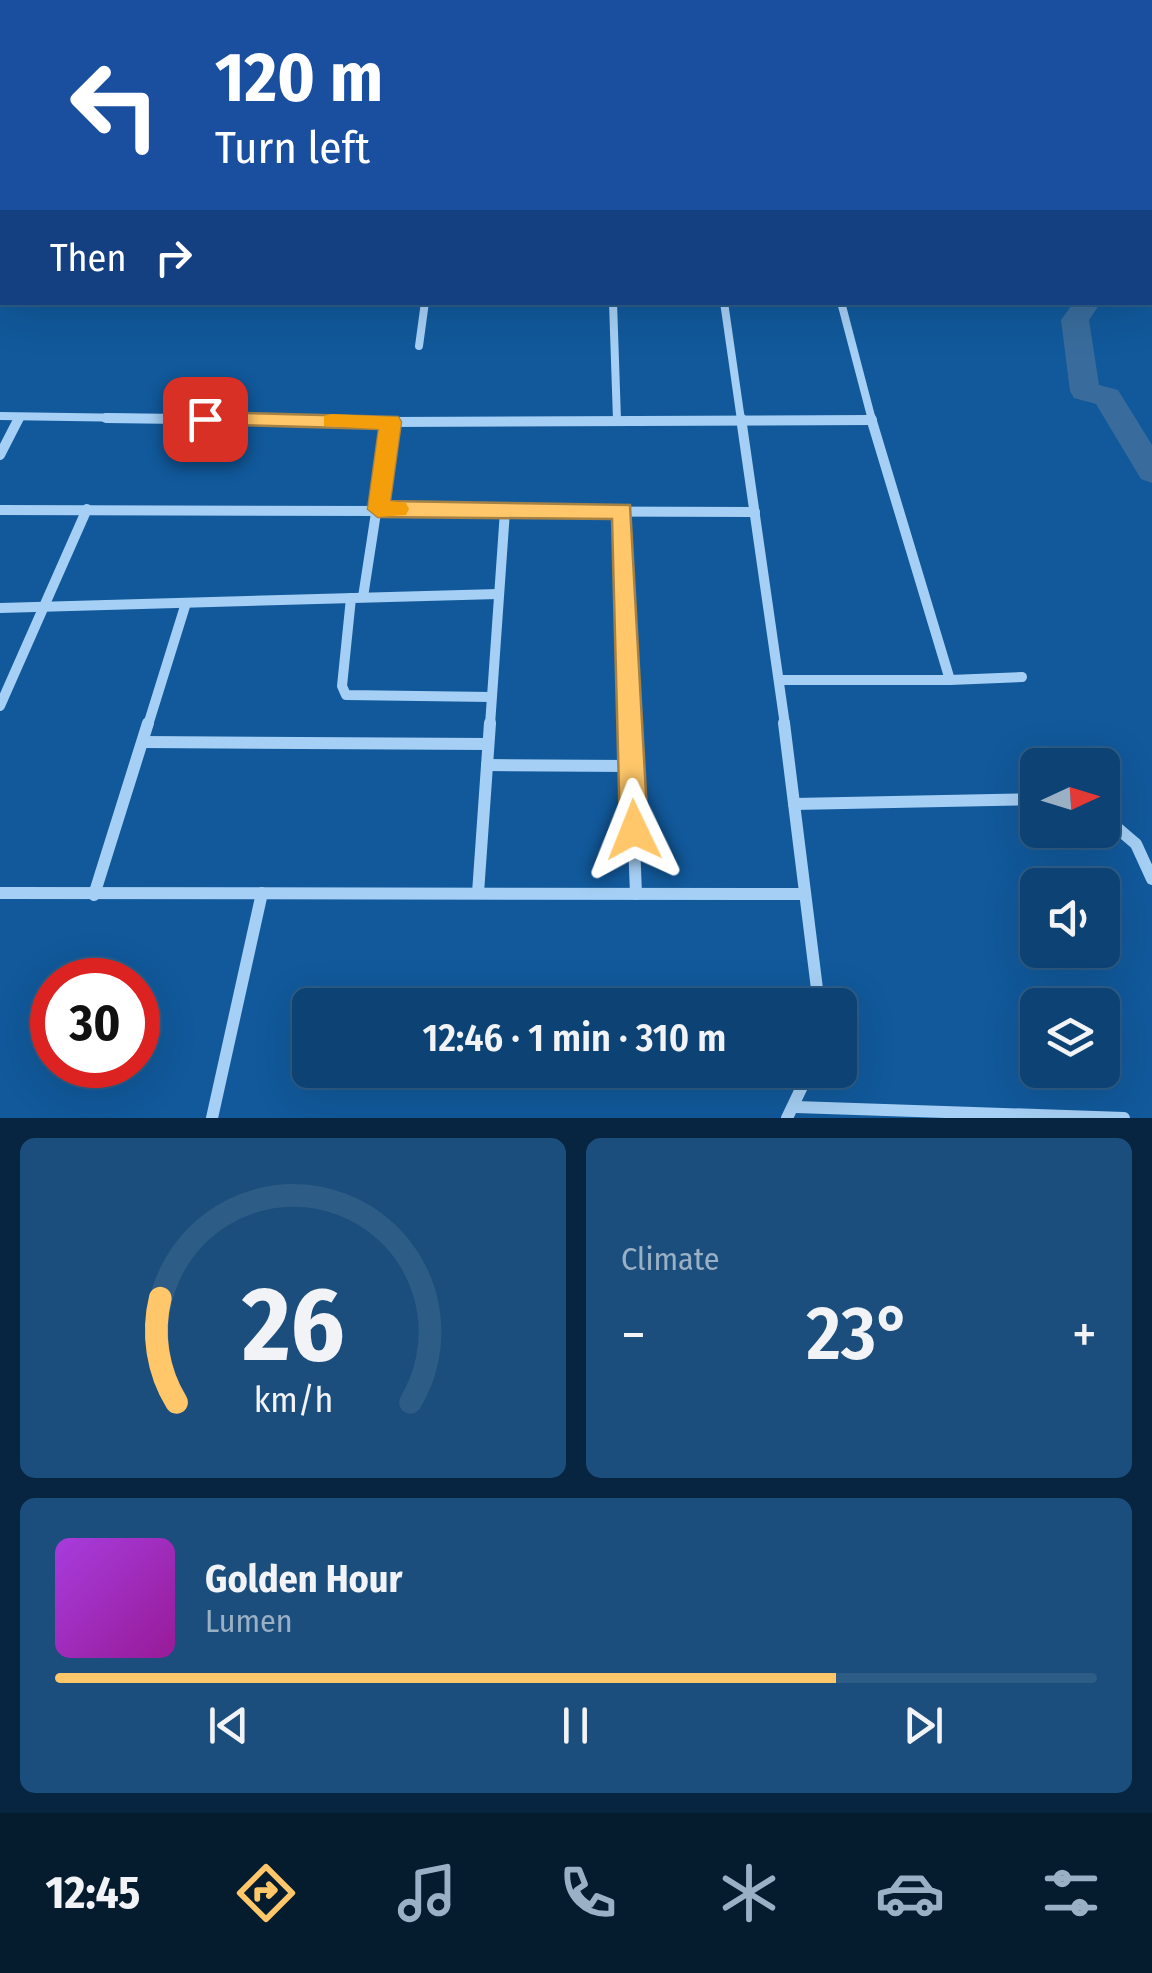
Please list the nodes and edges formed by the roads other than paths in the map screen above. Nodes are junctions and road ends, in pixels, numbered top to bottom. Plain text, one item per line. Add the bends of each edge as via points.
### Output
1 (867, 0) edge
2 (935, 0) edge
3 (425, 305) edge
4 (613, 305) edge
5 (724, 305) edge
6 (842, 305) edge
7 (419, 346) dead end
8 (0, 416) edge
9 (20, 417) junction
10 (872, 420) junction
11 (616, 421) junction
12 (741, 421) junction
13 (390, 422) junction
14 (0, 455) edge
15 (87, 509) junction
16 (378, 509) junction
17 (0, 510) edge
18 (505, 510) junction
19 (622, 511) junction
20 (755, 512) junction
21 (498, 594) junction
22 (357, 597) junction
23 (186, 603) junction
24 (0, 608) edge
25 (45, 608) junction
26 (1022, 677) dead end
27 (779, 680) junction
28 (950, 680) junction
29 (491, 697) junction
30 (0, 706) edge
31 (143, 742) junction
32 (488, 744) junction
33 (487, 765) junction
34 (631, 766) junction
35 (1020, 799) edge
36 (794, 804) junction
37 (1120, 830) edge
38 (1152, 879) edge
39 (0, 893) edge
40 (262, 893) junction
41 (478, 893) junction
42 (636, 894) junction
43 (804, 894) junction
44 (94, 895) junction
45 (817, 988) edge
46 (802, 1088) edge
47 (792, 1112) edge
48 (212, 1118) edge
49 (1124, 1118) edge

1 - 2 street
3 - 7 street
4 - 11 street
5 - 12 street
6 - 10 street
8 - 9 street
9 - 13 street
9 - 14 street
10 - 12 street
10 - 28 street
11 - 12 street
11 - 13 street
12 - 20 street
13 - 16 street
15 - 16 street
15 - 17 street
15 - 25 street
16 - 18 street
16 - 22 street
18 - 19 street
18 - 21 street
19 - 20 street
19 - 34 street
20 - 27 street
21 - 22 street
21 - 29 street
22 - 23 street
22 - 29 street via 346,694
23 - 25 street
23 - 31 street
24 - 25 street
25 - 30 street
26 - 28 street
27 - 28 street
27 - 36 street
29 - 32 street
31 - 32 street
31 - 44 street
32 - 33 street
33 - 34 street
33 - 41 street
34 - 42 street
35 - 36 street
36 - 43 street
37 - 38 street via 1136,844
39 - 44 street
40 - 41 street
40 - 44 street
40 - 48 street
41 - 42 street
42 - 43 street
43 - 45 street
46 - 47 street
47 - 49 street

